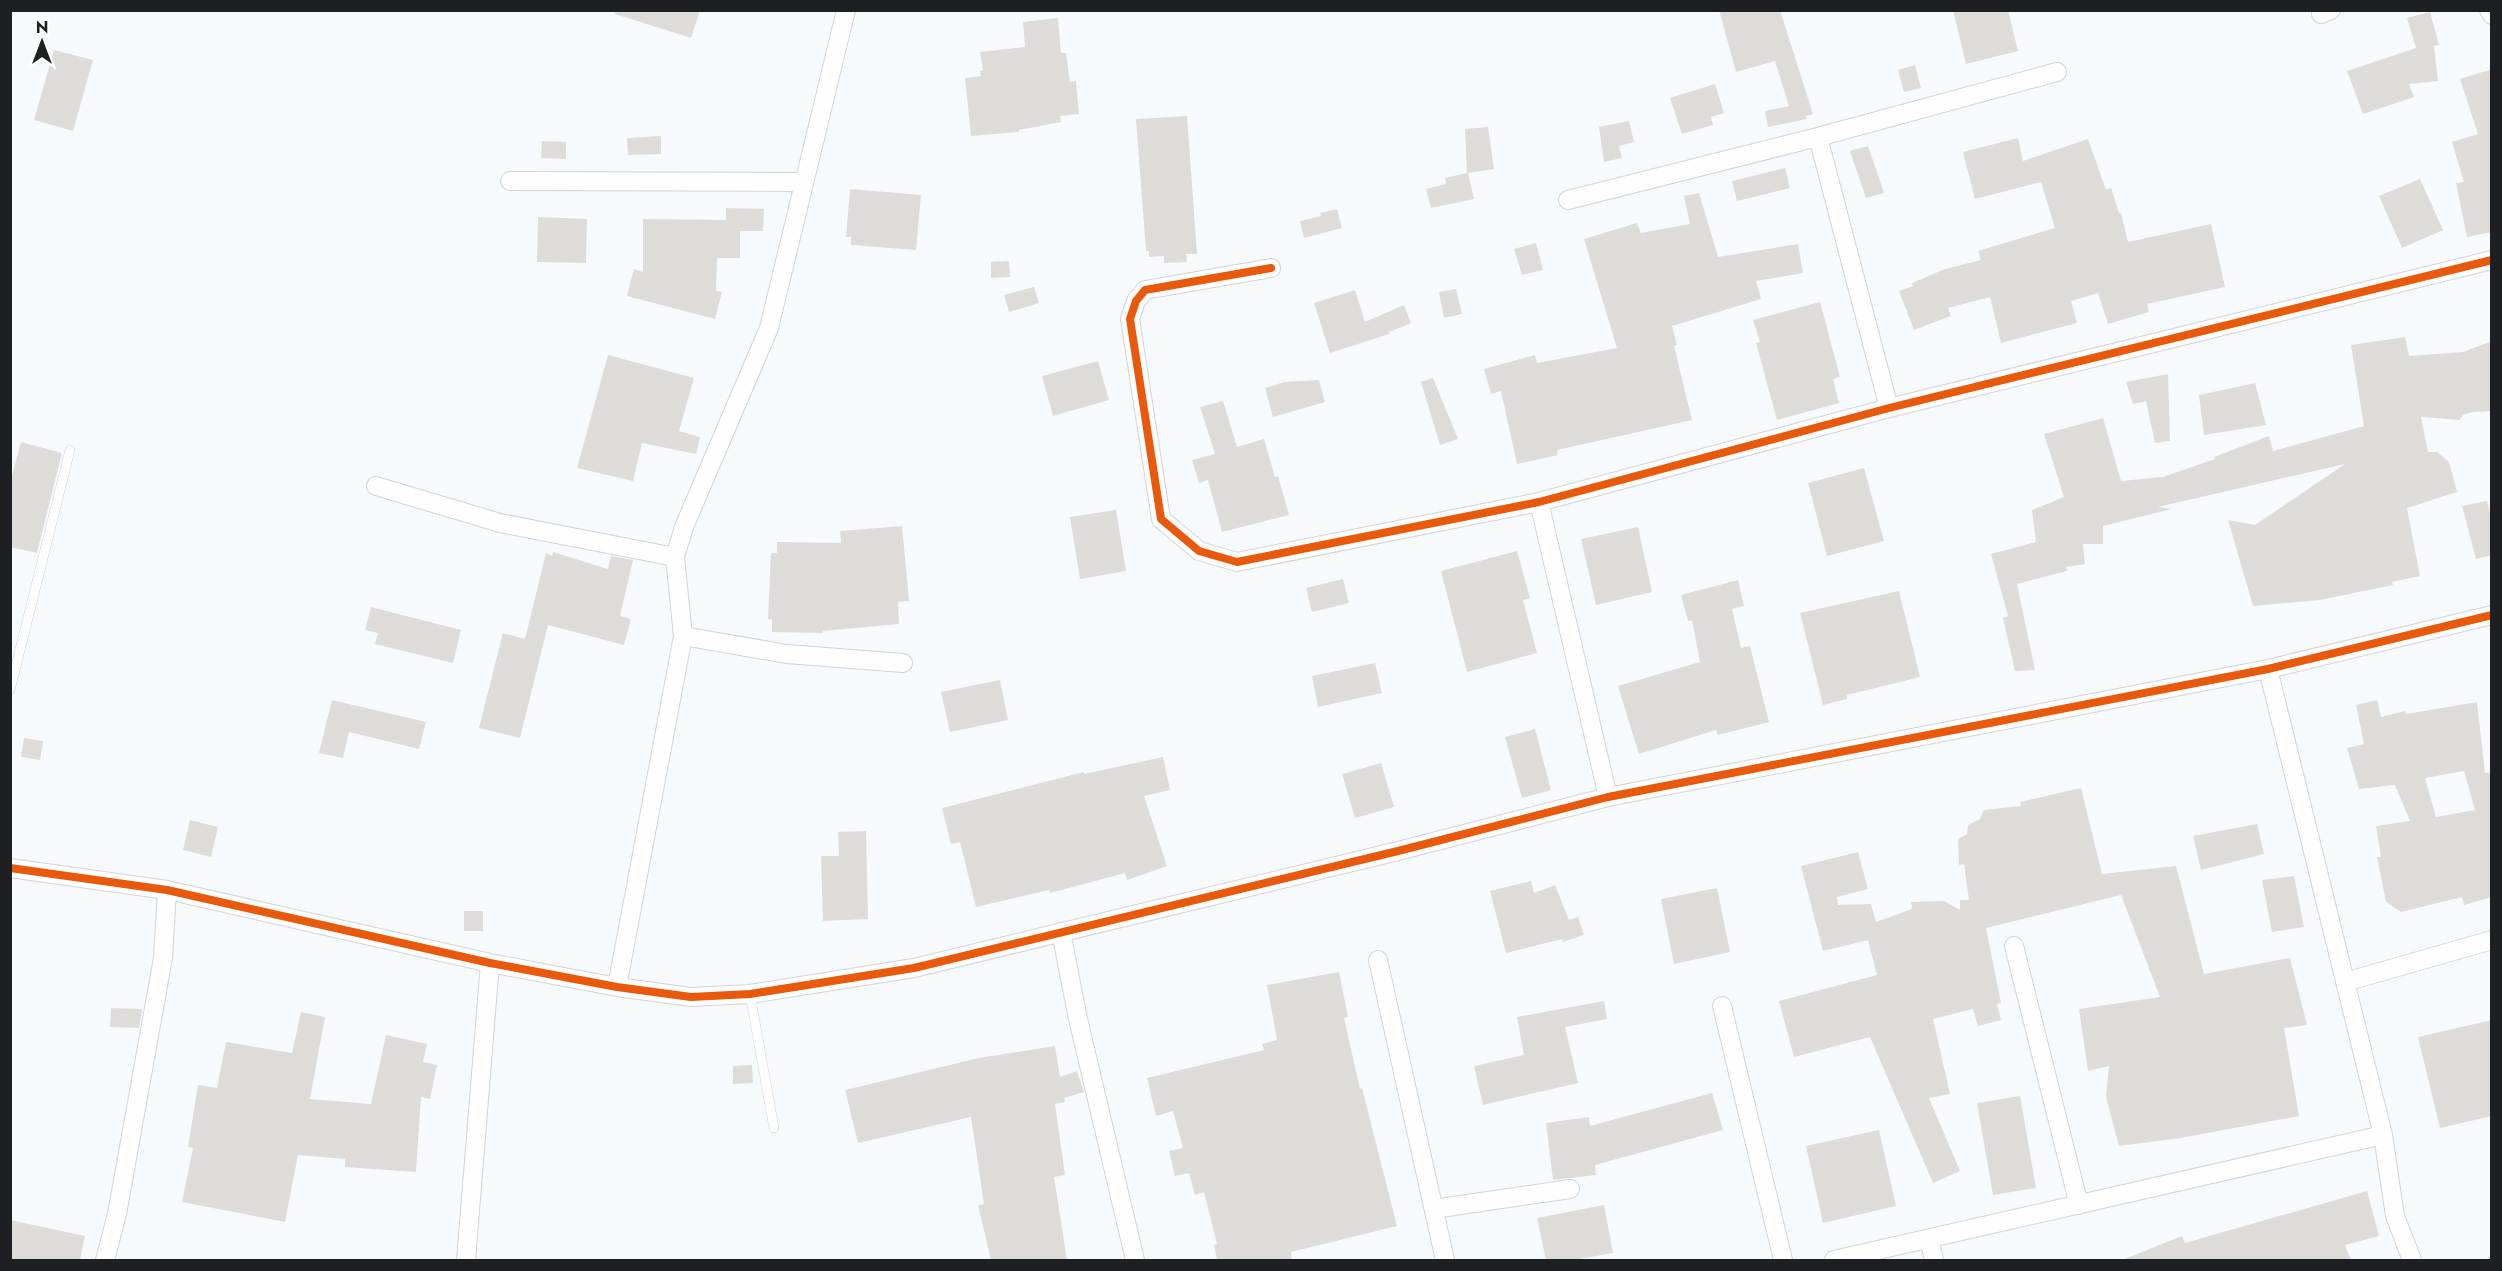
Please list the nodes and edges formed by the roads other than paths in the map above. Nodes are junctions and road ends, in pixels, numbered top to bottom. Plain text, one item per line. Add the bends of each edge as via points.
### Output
1 (846, 10) edge
2 (2489, 10) edge
3 (2492, 15) edge
4 (2057, 72) dead end
5 (1818, 137) junction
6 (510, 180) dead end
7 (804, 182) junction
8 (1568, 200) dead end
9 (2492, 260) edge
10 (1271, 268) dead end
11 (1889, 408) junction
12 (70, 450) dead end
13 (376, 486) dead end
14 (1539, 502) junction
15 (675, 557) junction
16 (2492, 615) edge
17 (683, 636) junction
18 (903, 663) dead end
19 (2268, 669) junction
20 (10, 690) edge
21 (1608, 797) junction
22 (10, 868) edge
23 (167, 890) junction
24 (1061, 932) junction
25 (2492, 940) edge
26 (2014, 946) dead end
27 (1378, 960) dead end
28 (490, 963) junction
29 (2345, 982) junction
30 (617, 987) junction
31 (750, 994) junction
32 (1722, 1006) dead end
33 (774, 1128) dead end
34 (2383, 1136) junction
35 (1570, 1189) dead end
36 (2079, 1205) junction
37 (1434, 1209) junction
38 (1929, 1239) junction
39 (105, 1260) edge
40 (466, 1260) edge
41 (1135, 1260) edge
42 (1445, 1260) edge
43 (1783, 1260) edge
44 (1834, 1260) edge
45 (1934, 1260) edge
46 (2412, 1260) edge

1 - 7 street
2 - 3 street
4 - 5 street
5 - 8 street
5 - 11 street
6 - 7 street
7 - 15 street via 769,328 684,527
9 - 11 street
10 - 14 street via 1145,290 1136,302 1130,319 1161,519 1199,550 1236,562
11 - 14 street
12 - 20 lane
13 - 15 street via 500,523
14 - 21 street
15 - 17 street
16 - 19 street
17 - 18 street via 788,654
17 - 30 street
19 - 21 street
19 - 29 street
21 - 24 street
22 - 23 street
23 - 28 street
23 - 39 street via 163,958 117,1214
24 - 31 street via 914,968
24 - 41 street
25 - 29 street
26 - 36 street
27 - 37 street
28 - 30 street
28 - 40 street
29 - 34 street
30 - 31 street via 691,997
31 - 33 lane
32 - 43 street
34 - 36 street
34 - 46 street via 2395,1215
35 - 37 street
36 - 38 street
37 - 42 street
38 - 44 street
38 - 45 street

